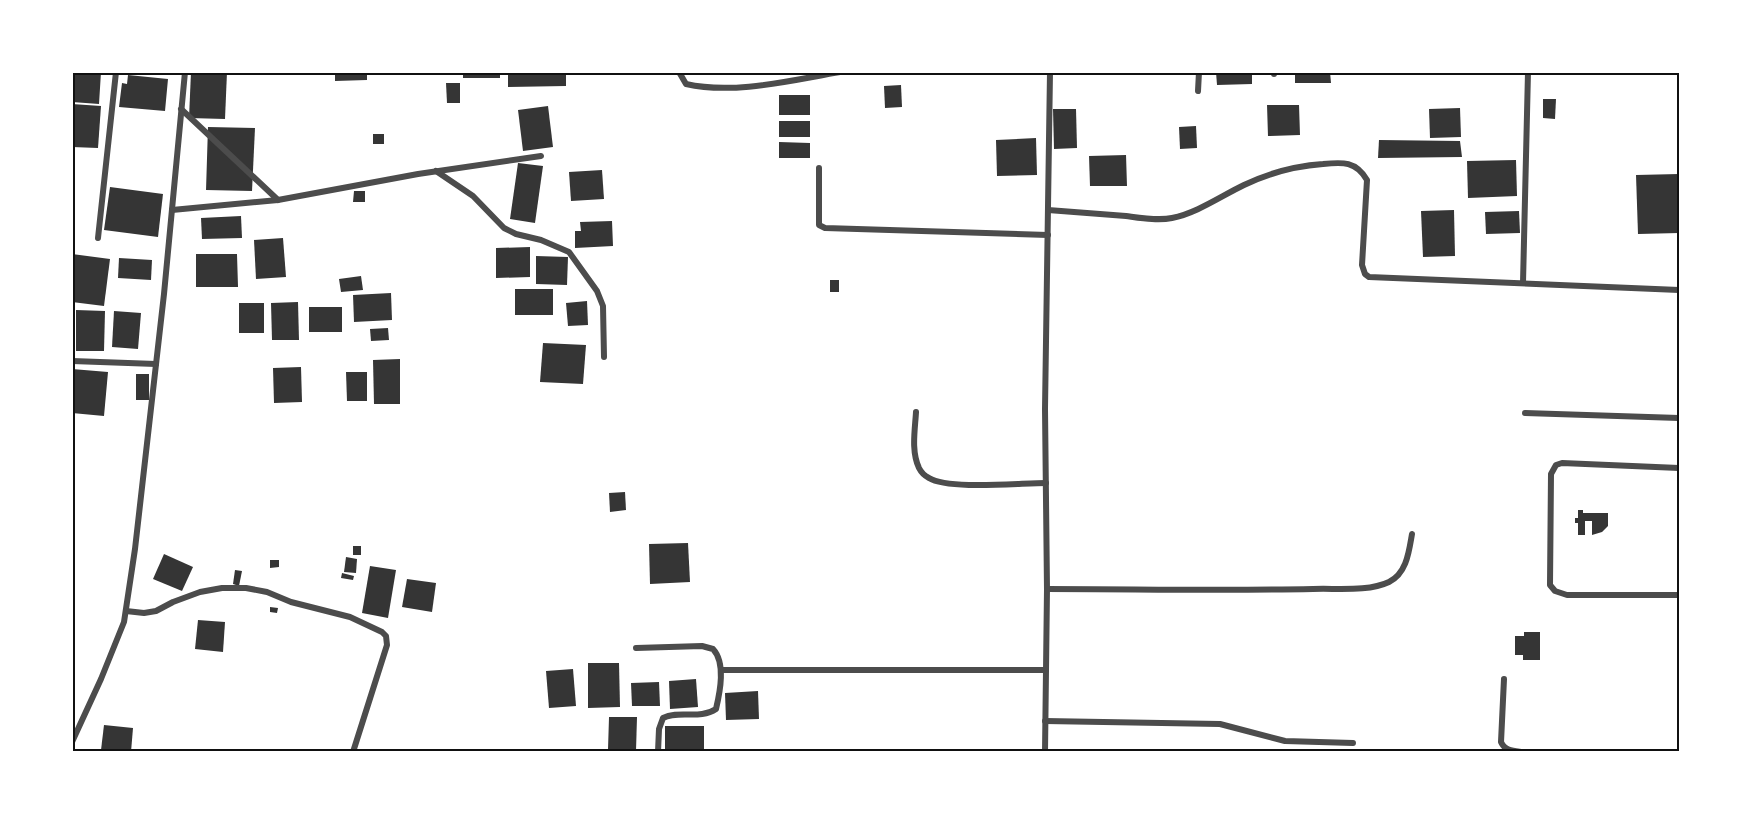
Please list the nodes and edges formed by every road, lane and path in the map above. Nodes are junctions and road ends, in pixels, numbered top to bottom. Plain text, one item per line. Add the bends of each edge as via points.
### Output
1 (116, 72) edge
2 (184, 72) edge
3 (679, 72) edge
4 (840, 72) edge
5 (1050, 72) edge
6 (1199, 72) edge
7 (1528, 72) edge
8 (1198, 91) dead end
9 (181, 109) junction
10 (541, 156) dead end
11 (819, 168) dead end
12 (436, 171) junction
13 (278, 200) junction
14 (172, 210) junction
15 (1048, 210) junction
16 (1048, 235) junction
17 (98, 238) dead end
18 (1523, 283) junction
19 (1679, 290) edge
20 (604, 357) dead end
21 (72, 361) edge
22 (156, 364) junction
23 (916, 412) dead end
24 (1525, 413) dead end
25 (1679, 418) edge
26 (1679, 468) edge
27 (1046, 483) junction
28 (1412, 534) dead end
29 (1047, 589) junction
30 (1679, 595) edge
31 (126, 611) junction
32 (636, 648) dead end
33 (721, 670) junction
34 (1046, 670) junction
35 (1504, 679) dead end
36 (1045, 721) junction
37 (72, 742) edge
38 (1353, 743) dead end
39 (353, 752) edge
40 (658, 752) edge
41 (1045, 752) edge
42 (1522, 752) edge

1 - 17 street
2 - 9 street
3 - 4 street via 686,84 698,87 764,86
5 - 15 street
6 - 8 street
7 - 18 street
9 - 13 street
9 - 14 street
10 - 12 street
11 - 16 street via 818,219 825,228
12 - 13 street
12 - 20 street via 473,196 504,228 569,252 603,306
13 - 14 street
14 - 22 street
15 - 16 street
15 - 18 street via 1172,218 1271,174 1299,166 1340,162 1356,166 1366,180 1362,265 1369,277
16 - 27 street
18 - 19 street
21 - 22 street
22 - 31 street
23 - 27 street via 916,458 928,478 953,484
24 - 25 street
26 - 30 street via 1562,463 1551,474 1551,585 1555,591 1567,595
27 - 29 street
28 - 29 street via 1408,558 1400,573 1376,587
29 - 34 street
31 - 37 street via 122,630
31 - 39 street via 156,611 200,591 246,588 350,617 382,632 387,645
32 - 33 street via 713,648
33 - 34 street
33 - 40 street via 716,709 700,715 663,718 658,729
34 - 36 street
35 - 42 street via 1501,742 1511,751
36 - 38 street via 1220,724 1285,741
36 - 41 street

